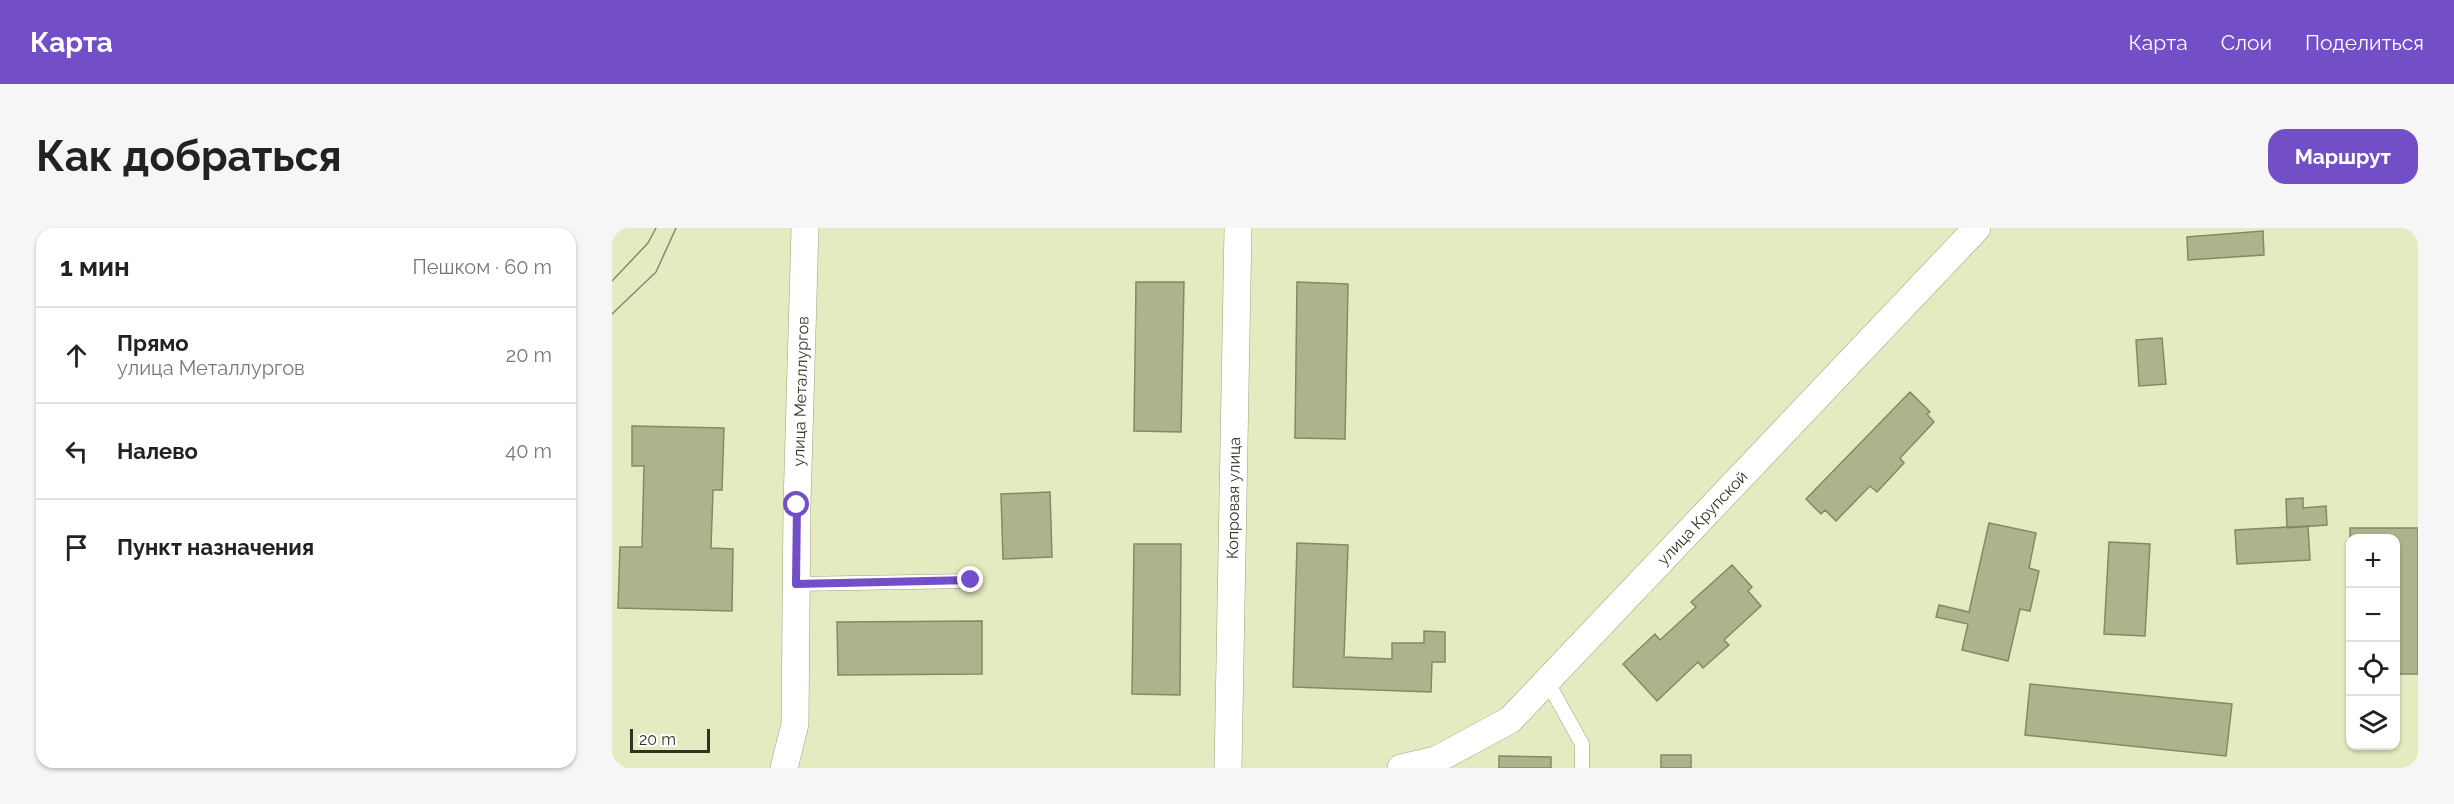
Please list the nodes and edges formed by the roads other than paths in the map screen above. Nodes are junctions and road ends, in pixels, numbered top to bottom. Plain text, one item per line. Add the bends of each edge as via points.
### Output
1 (805, 228) edge
2 (1238, 228) edge
3 (1977, 228) edge
4 (971, 580) dead end
5 (796, 584) junction
6 (1547, 681) junction
7 (784, 768) edge
8 (1228, 768) edge
9 (1401, 768) edge
10 (1582, 768) edge

1 - 5 street, улица Металлургов
2 - 8 street, Копровая улица
3 - 6 street, улица Крупской
4 - 5 lane
5 - 7 street, улица Металлургов via 795,724
6 - 9 street, улица Крупской via 1510,720 1436,760
6 - 10 lane via 1582,744

